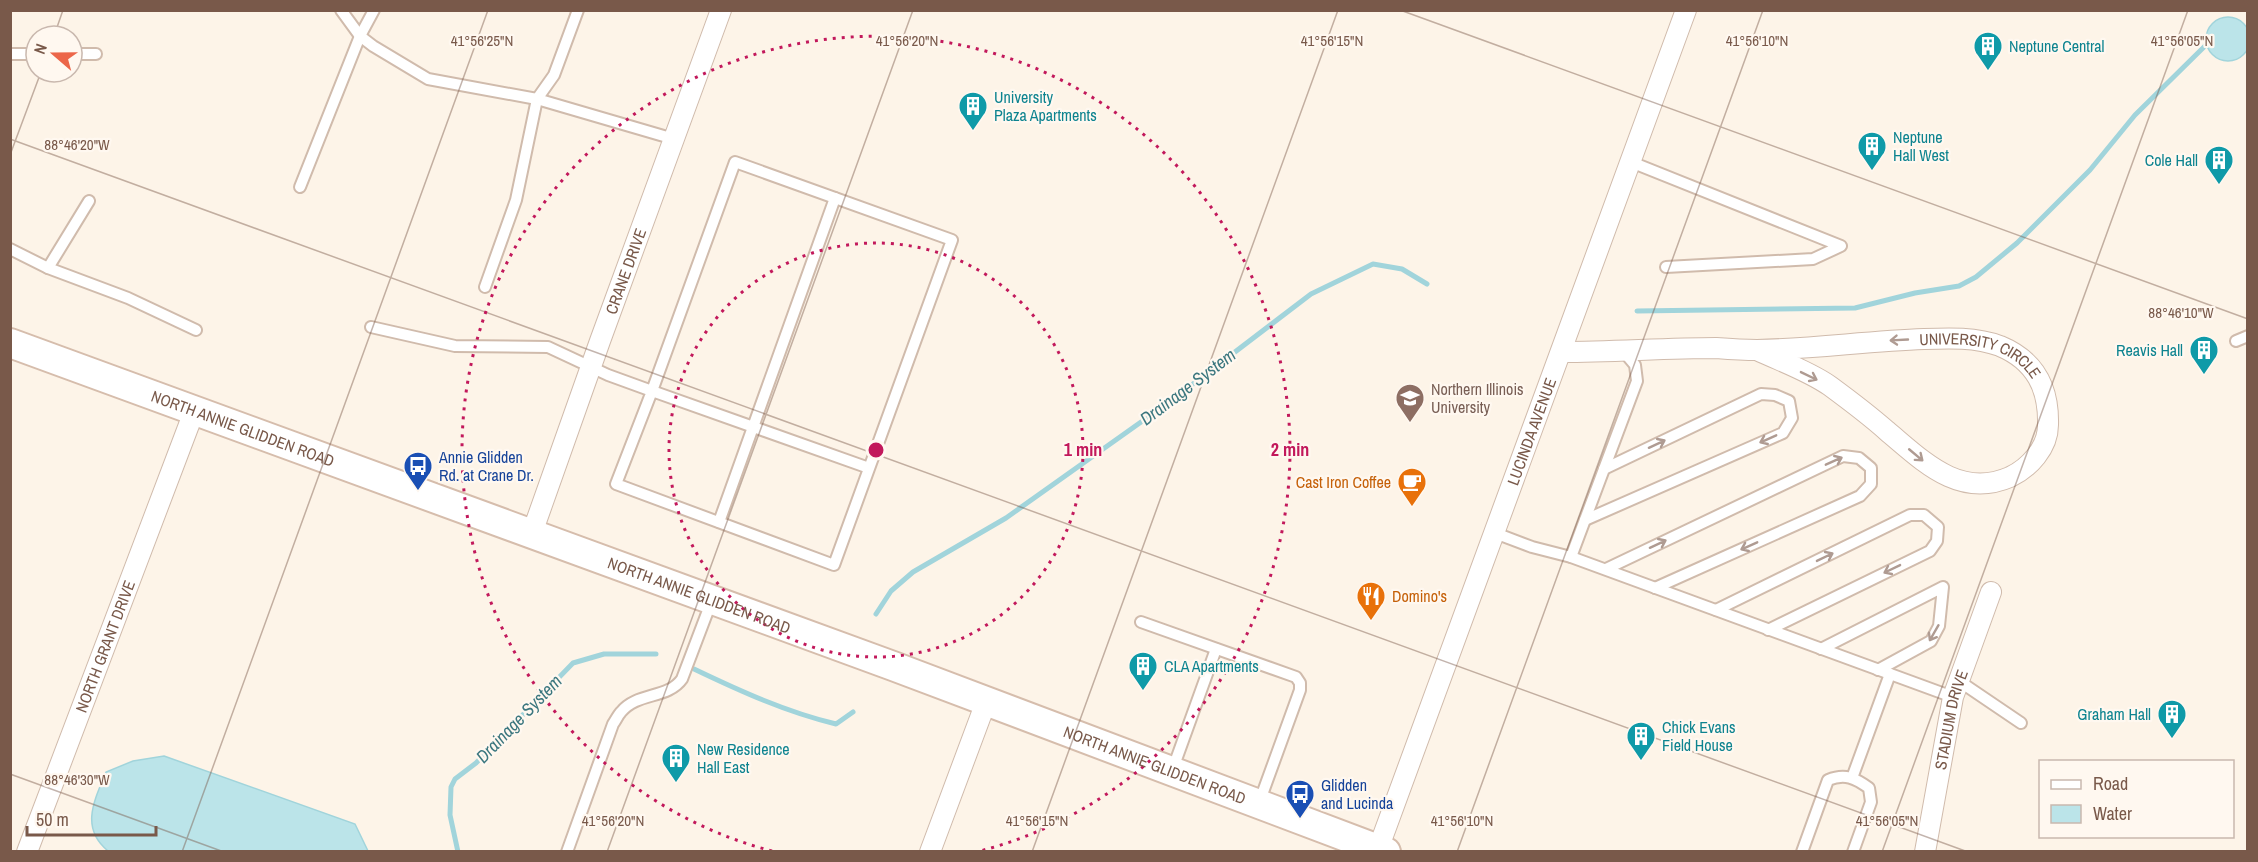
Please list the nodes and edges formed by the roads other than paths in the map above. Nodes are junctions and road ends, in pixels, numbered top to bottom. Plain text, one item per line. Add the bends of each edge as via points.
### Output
1 (341, 10) edge
2 (374, 10) edge
3 (578, 10) edge
4 (721, 10) edge
5 (1686, 10) edge
6 (360, 36) junction
7 (84, 54) edge
8 (96, 54) dead end
9 (537, 99) junction
10 (674, 139) junction
11 (1631, 162) junction
12 (300, 187) dead end
13 (836, 198) junction
14 (89, 201) dead end
15 (10, 249) edge
16 (1666, 267) dead end
17 (48, 268) junction
18 (485, 286) dead end
19 (371, 327) dead end
20 (196, 330) dead end
21 (2247, 336) edge
22 (2236, 341) dead end
23 (10, 343) edge
24 (1757, 350) junction
25 (1562, 352) junction
26 (1624, 352) junction
27 (590, 368) junction
28 (652, 391) junction
29 (195, 409) junction
30 (753, 428) junction
31 (869, 468) junction
32 (1604, 469) junction
33 (1585, 520) junction
34 (719, 522) junction
35 (532, 533) junction
36 (1495, 533) junction
37 (1571, 557) junction
38 (1606, 569) junction
39 (1655, 588) junction
40 (1991, 592) dead end
41 (712, 600) junction
42 (1716, 610) junction
43 (1141, 621) dead end
44 (1768, 630) junction
45 (1216, 649) junction
46 (1821, 649) junction
47 (1878, 670) junction
48 (1890, 674) junction
49 (1956, 689) junction
50 (986, 702) junction
51 (2021, 723) dead end
52 (1172, 771) junction
53 (1852, 778) junction
54 (1259, 804) junction
55 (1380, 851) edge
56 (27, 852) edge
57 (567, 852) edge
58 (930, 852) edge
59 (1802, 852) edge
60 (1853, 852) edge
61 (1925, 852) edge

1 - 6 lane
2 - 6 lane
3 - 9 lane via 554,75
4 - 10 street, CRANE DRIVE
5 - 11 street, LUCINDA AVENUE
6 - 9 lane via 428,79
6 - 12 lane
7 - 8 lane
9 - 10 lane
9 - 18 lane via 516,200
10 - 27 street, CRANE DRIVE
11 - 16 lane via 1841,246 1813,259
11 - 25 street, LUCINDA AVENUE
13 - 28 lane via 735,162
13 - 30 lane
13 - 31 lane via 952,240
14 - 17 lane
15 - 17 lane
17 - 20 lane via 128,298
19 - 27 lane via 455,346 548,347
21 - 22 lane
23 - 29 main road, NORTH ANNIE GLIDDEN ROAD
24 -> 24 street, UNIVERSITY CIRCLE via 1827,384 1934,469 1965,482 1998,482 2014,475 2036,457 2049,429 2047,396 2041,382 2017,355 1992,344 1949,338
24 - 26 street, UNIVERSITY CIRCLE
25 - 26 street, UNIVERSITY CIRCLE
25 - 36 street, LUCINDA AVENUE
26 - 32 lane via 1635,365 1637,381
27 - 28 lane
27 - 35 street, CRANE DRIVE
28 - 30 lane
28 - 34 lane via 616,484
29 - 35 main road, NORTH ANNIE GLIDDEN ROAD
29 - 56 street, NORTH GRANT DRIVE
30 - 31 lane
30 - 34 lane
31 - 34 lane via 834,565
32 - 33 lane
32 -> 33 lane via 1761,394 1788,401 1792,418 1783,433
33 - 37 lane
35 - 41 main road, NORTH ANNIE GLIDDEN ROAD
36 - 37 lane
36 - 55 street, LUCINDA AVENUE
37 - 38 lane
38 - 39 lane
38 -> 39 lane via 1843,456 1859,458 1871,468 1871,484 1860,496
39 - 42 lane
40 - 49 street, STADIUM DRIVE
41 - 50 main road, NORTH ANNIE GLIDDEN ROAD
41 - 57 lane via 677,687 630,704 617,717
42 - 44 lane
42 -> 44 lane via 1910,515 1924,515 1938,527 1930,551
43 - 45 lane
44 - 46 lane
45 - 52 lane
45 - 54 lane via 1296,677 1300,682
46 - 47 lane
46 -> 47 lane via 1943,587 1939,626 1931,640
47 - 48 lane
48 - 49 lane
48 - 53 lane
49 - 51 lane
49 - 61 street, STADIUM DRIVE
50 - 52 main road, NORTH ANNIE GLIDDEN ROAD
50 - 58 street
52 - 54 main road, NORTH ANNIE GLIDDEN ROAD
53 - 59 lane via 1828,780
53 - 60 lane via 1869,788 1871,802
54 - 55 main road, NORTH ANNIE GLIDDEN ROAD

